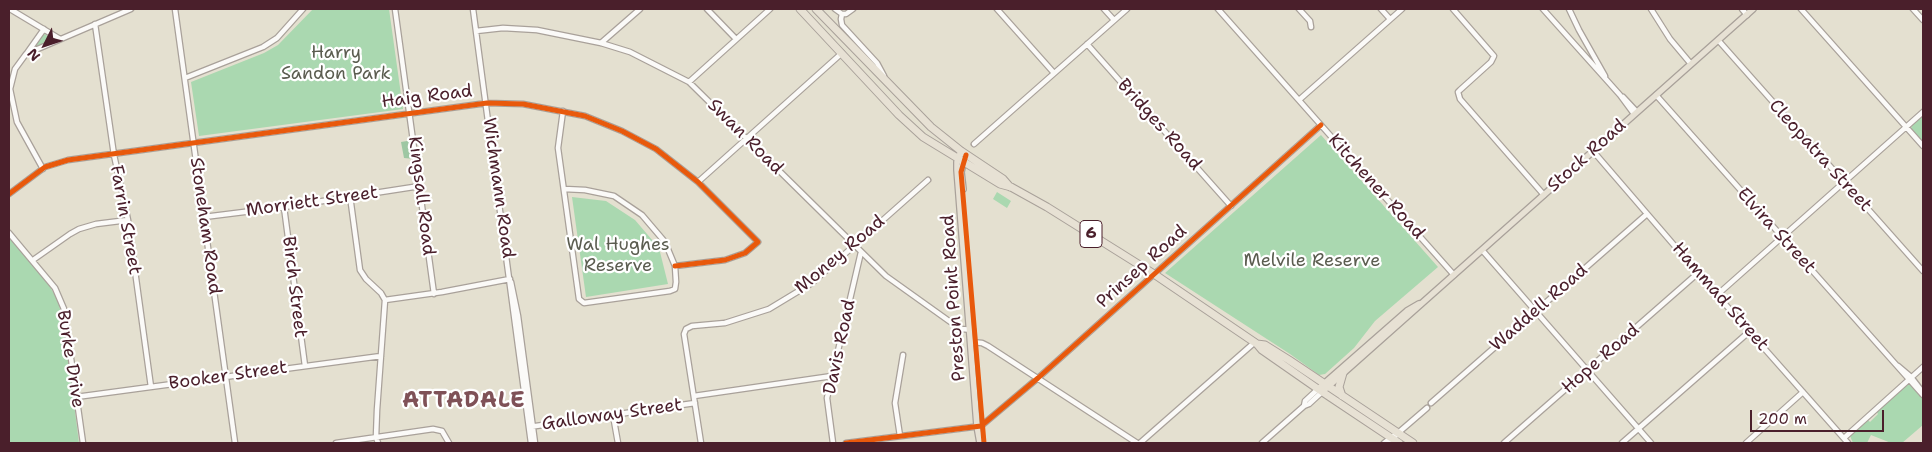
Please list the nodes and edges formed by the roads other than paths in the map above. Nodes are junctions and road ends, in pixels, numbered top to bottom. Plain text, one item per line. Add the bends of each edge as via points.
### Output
1 (10, 9) edge
2 (131, 9) edge
3 (175, 9) edge
4 (304, 9) edge
5 (395, 9) edge
6 (474, 9) edge
7 (640, 9) edge
8 (707, 9) edge
9 (770, 9) edge
10 (800, 9) edge
11 (816, 9) edge
12 (835, 9) edge
13 (852, 9) edge
14 (997, 9) edge
15 (1104, 9) edge
16 (1127, 9) edge
17 (1218, 9) edge
18 (1299, 9) edge
19 (1381, 9) edge
20 (1402, 9) edge
21 (1453, 9) edge
22 (1543, 9) edge
23 (1569, 9) edge
24 (1651, 9) edge
25 (1742, 9) edge
26 (1753, 9) edge
27 (1801, 9) edge
28 (1913, 9) edge
29 (842, 14) junction
30 (1747, 15) junction
31 (1390, 19) junction
32 (1114, 20) junction
33 (1923, 20) edge
34 (95, 24) junction
35 (1311, 27) dead end
36 (44, 29) junction
37 (476, 31) junction
38 (60, 39) junction
39 (736, 39) junction
40 (1718, 40) junction
41 (601, 43) junction
42 (1088, 44) junction
43 (842, 53) junction
44 (26, 54) junction
45 (1690, 64) junction
46 (1054, 73) junction
47 (185, 78) junction
48 (1607, 80) junction
49 (689, 82) junction
50 (887, 83) junction
51 (1656, 95) junction
52 (1299, 100) junction
53 (487, 103) junction
54 (563, 111) junction
55 (1923, 112) edge
56 (410, 113) junction
57 (1636, 113) junction
58 (1321, 125) junction
59 (931, 127) junction
60 (1906, 128) junction
61 (923, 137) junction
62 (746, 138) junction
63 (194, 142) junction
64 (974, 144) dead end
65 (1923, 146) edge
66 (1593, 151) junction
67 (114, 155) junction
68 (962, 157) junction
69 (43, 168) junction
70 (928, 180) dead end
71 (698, 182) junction
72 (1844, 184) junction
73 (420, 186) junction
74 (564, 189) junction
75 (9, 194) edge
76 (1544, 195) junction
77 (350, 196) junction
78 (1231, 206) junction
79 (284, 208) junction
80 (1647, 214) junction
81 (204, 217) junction
82 (128, 220) junction
83 (9, 233) edge
84 (1782, 239) junction
85 (853, 245) junction
86 (1482, 250) junction
87 (861, 252) junction
88 (33, 260) junction
89 (675, 266) junction
90 (1923, 272) edge
91 (1698, 273) junction
92 (1154, 274) junction
93 (1454, 275) junction
94 (510, 278) junction
95 (434, 294) junction
96 (1717, 295) junction
97 (385, 300) junction
98 (1421, 303) junction
99 (1535, 311) junction
100 (971, 329) junction
101 (1750, 331) junction
102 (973, 342) junction
103 (1256, 343) junction
104 (903, 355) dead end
105 (380, 356) junction
106 (304, 366) junction
107 (1923, 367) edge
108 (1588, 371) junction
109 (1344, 373) junction
110 (225, 376) junction
111 (832, 376) junction
112 (1038, 378) junction
113 (1909, 378) junction
114 (1326, 385) junction
115 (151, 387) junction
116 (1320, 391) junction
117 (1803, 392) junction
118 (1923, 394) edge
119 (694, 396) junction
120 (1342, 396) junction
121 (76, 397) junction
122 (695, 403) junction
123 (1431, 403) dead end
124 (1427, 408) dead end
125 (613, 415) junction
126 (531, 426) junction
127 (979, 426) junction
128 (1638, 429) junction
129 (900, 436) junction
130 (906, 436) junction
131 (376, 437) junction
132 (1844, 438) junction
133 (1395, 439) edge
134 (83, 443) edge
135 (235, 443) edge
136 (336, 443) edge
137 (378, 443) edge
138 (449, 443) edge
139 (531, 443) edge
140 (536, 443) edge
141 (618, 443) edge
142 (701, 443) edge
143 (833, 443) edge
144 (846, 443) edge
145 (907, 443) edge
146 (982, 443) edge
147 (1139, 443) edge
148 (1262, 443) edge
149 (1384, 443) edge
150 (1413, 443) edge
151 (1504, 443) edge
152 (1622, 443) edge
153 (1651, 443) edge
154 (1746, 443) edge
155 (1848, 443) edge

1 - 36 street
2 - 34 street
3 - 47 street, Stoneham Road
4 - 47 street via 277,38 263,47
5 - 56 street, Kingsall Road
6 - 37 street, Wichmann Road
7 - 41 street
8 - 39 street
9 - 39 street
10 - 43 highway, 6
11 - 50 highway, 6
12 - 29 street
13 - 29 street
14 - 46 street
15 - 32 street
16 - 32 street
17 - 52 street, Kitchener Road
18 - 35 street
19 - 31 street
20 - 31 street
21 - 76 street via 1494,56 1458,92 1460,99
22 - 48 street
23 - 48 street
24 - 45 street
25 - 30 street
26 - 30 main road, Stock Road
27 - 60 street
28 - 33 street
29 - 50 street via 842,24 877,63
30 - 40 main road, Stock Road
31 - 52 street
32 - 42 street
34 - 38 street
34 - 67 street, Farrin Street
36 - 38 street
36 - 44 street
37 - 41 street, Swan Road via 503,28 537,30
37 - 53 street, Wichmann Road
38 - 44 street
39 - 49 street
40 - 45 main road, Stock Road
40 - 72 street, Cleopatra Street
41 - 49 street, Swan Road via 630,52
42 - 46 street
42 - 78 street, Bridges Road
43 - 61 highway, 6
43 - 62 street
44 - 69 street via 13,74 11,99 19,127
45 - 51 main road, Stock Road
46 - 64 street
47 - 63 street, Stoneham Road
48 - 57 street
49 - 62 street, Swan Road
50 - 59 highway, 6
51 - 57 main road, Stock Road
51 - 84 street, Elvira Street
52 - 58 street, Kitchener Road
53 - 54 street, Haig Road via 523,104
53 - 56 street, Haig Road
53 - 94 street, Wichmann Road
54 - 71 street, Haig Road via 622,131 656,149
54 - 74 street via 558,148
55 - 60 street
56 - 63 street, Haig Road
56 - 73 street, Kingsall Road
57 - 66 main road, Stock Road
58 - 78 street, Prinsep Road
58 - 93 street, Kitchener Road
59 - 61 highway
59 - 68 highway, 6
60 - 65 street
60 - 72 street
61 - 68 highway, 6
62 - 71 street
62 - 85 street, Swan Road
63 - 67 street, Haig Road
63 - 81 street, Stoneham Road
66 - 76 main road, Stock Road
66 - 80 street, Hammad Street
67 - 69 street, Haig Road via 60,162
67 - 82 street, Farrin Street
68 - 92 highway, 6 via 1003,179 1010,188
68 - 100 main road, Preston Point Road
69 - 75 street, Haig Road
70 - 85 street, Money Road
71 - 89 street, Haig Road via 758,242 745,253 725,260
72 - 84 street
72 - 90 street, Cleopatra Street
73 - 77 street, Morriett Street
73 - 95 street, Kingsall Road
74 - 89 street via 614,196 642,215 665,242
74 - 89 street via 579,299 584,303 675,289
76 - 86 main road, Stock Road
77 - 79 street, Morriett Street
77 - 97 street via 360,270
78 - 92 street, Prinsep Road
79 - 81 street, Morriett Street
79 - 106 street, Birch Street
80 - 91 street, Hammad Street
80 - 99 street, Waddell Road
81 - 110 street, Stoneham Road
82 - 88 street via 79,229
82 - 115 street, Farrin Street
83 - 88 street, Burke Drive
84 - 96 street
84 - 113 street, Elvira Street
85 - 87 street, Swan Road
85 - 119 street, Money Road via 812,283 770,309 725,323 686,329 684,334
86 - 93 main road, Stock Road
86 - 99 street
87 - 100 street, Swan Road via 898,286 960,328
87 - 111 street, Davis Road
88 - 121 street, Burke Drive via 55,288 64,309
91 - 96 street, Hammad Street
91 - 108 street, Hope Road
92 - 103 highway, 6
92 - 112 street, Prinsep Road
93 - 98 main road, Stock Road
94 - 95 street
94 - 126 street, Wichmann Road
95 - 97 street
96 - 101 street, Hammad Street
97 - 105 street
98 - 109 main road, Stock Road
98 - 114 main road, Stock Road via 1407,311
99 - 108 street
99 - 123 street, Waddell Road
100 - 102 main road, Preston Point Road
101 - 117 street, Hammad Street
101 - 128 street
102 - 112 street via 985,344
102 - 127 main road, Preston Point Road
103 - 114 highway, 6 via 1265,345
103 - 116 highway, 6
103 - 147 street
104 - 129 street via 895,403
105 - 106 street, Booker Street
105 - 131 street
106 - 110 street, Booker Street
107 - 113 street
108 - 128 street
108 - 151 street, Hope Road
109 - 114 main road, Stock Road
109 - 120 highway via 1339,387
110 - 115 street, Booker Street
110 - 135 street, Stoneham Road
111 - 119 street, Galloway Street
111 - 143 street, Davis Road via 827,398
112 - 127 street, Prinsep Road
112 - 147 street
113 - 118 street, Elvira Street
113 - 132 street
114 - 116 main road, Stock Road
114 - 120 highway, 6
115 - 121 street, Booker Street
116 - 133 highway, 6
116 - 148 street, Stock Road
117 - 132 street, Hammad Street
117 - 154 street
119 - 122 street
120 - 133 highway, 6
121 - 134 street, Burke Drive
122 - 125 street, Galloway Street
122 - 142 street
124 - 133 street
125 - 126 street, Galloway Street
125 - 141 street
126 - 139 street, Wichmann Road
126 - 140 street, Wichmann Road
127 - 130 street
127 - 146 main road, Preston Point Road
128 - 152 street
128 - 153 street
129 - 130 street
129 - 144 street
130 - 145 street
131 - 136 street
131 - 137 street
131 - 138 street via 433,429 442,431
132 - 155 street, Hammad Street
133 - 149 street
133 - 150 highway, 6

